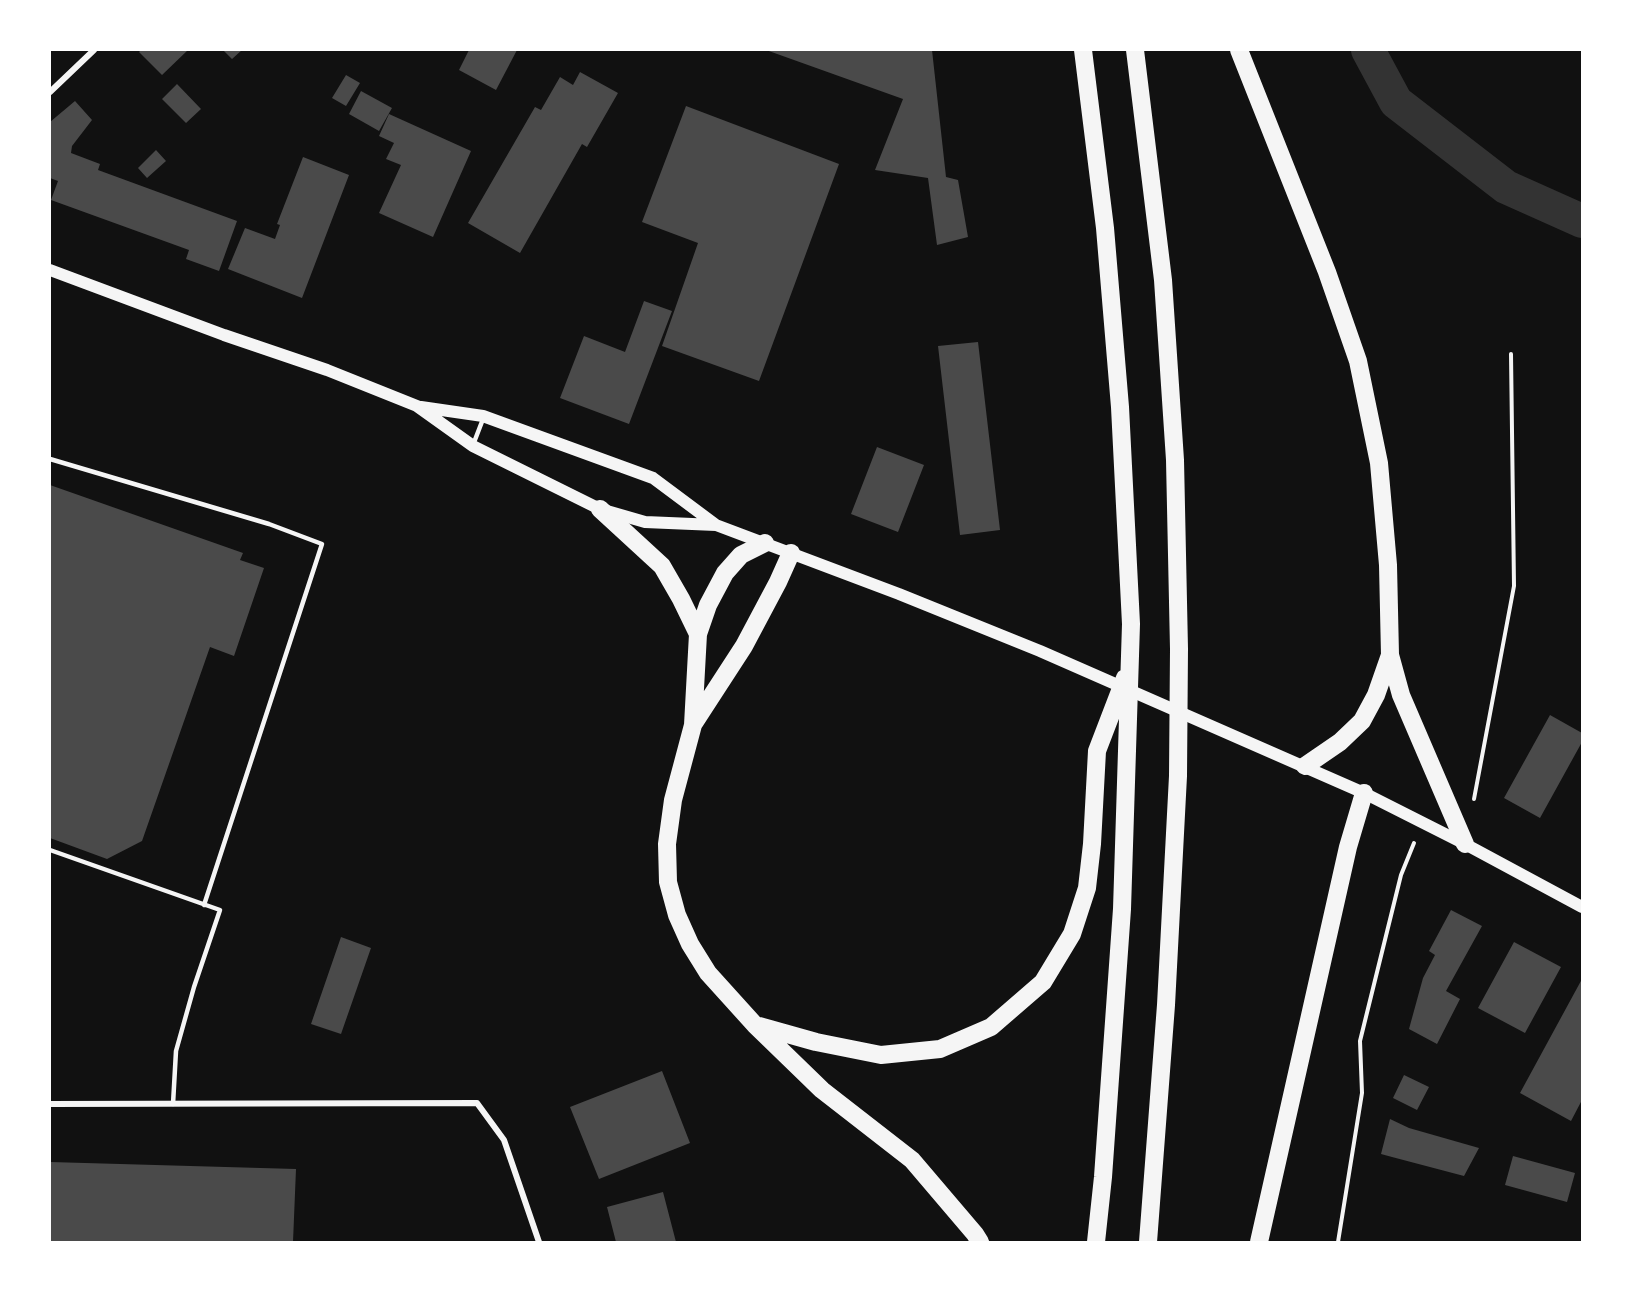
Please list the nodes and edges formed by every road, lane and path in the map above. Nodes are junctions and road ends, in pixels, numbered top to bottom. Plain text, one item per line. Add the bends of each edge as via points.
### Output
1 (94, 50) edge
2 (1083, 50) edge
3 (1135, 50) edge
4 (1239, 50) edge
5 (50, 92) edge
6 (50, 270) edge
7 (1511, 354) dead end
8 (417, 406) junction
9 (483, 416) junction
10 (473, 446) junction
11 (50, 459) edge
12 (600, 509) junction
13 (716, 525) junction
14 (765, 543) junction
15 (790, 553) junction
16 (698, 634) junction
17 (1390, 655) junction
18 (1131, 665) junction
19 (693, 725) junction
20 (1305, 766) junction
21 (1364, 793) junction
22 (1474, 799) dead end
23 (1422, 823) junction
24 (1465, 844) junction
25 (50, 850) edge
26 (204, 905) junction
27 (1582, 908) edge
28 (755, 1025) junction
29 (50, 1104) edge
30 (173, 1104) junction
31 (539, 1242) edge
32 (980, 1242) edge
33 (1096, 1242) edge
34 (1148, 1242) edge
35 (1259, 1242) edge
36 (1338, 1242) edge

1 - 5 street
2 - 18 highway via 1106,228 1120,406
3 - 34 highway via 1163,280 1175,460 1179,650 1178,776
4 - 17 highway via 1358,361 1379,463 1388,565
6 - 8 main road
7 - 22 path via 1514,586
8 - 9 main road
8 - 10 main road
9 - 10 lane
9 - 13 main road via 653,478
10 - 12 main road
11 - 26 lane via 269,524 322,544
12 - 13 main road via 645,522
12 - 16 highway via 662,566
13 - 14 main road
14 - 15 main road
14 - 16 highway via 741,555 725,573
15 - 19 highway via 744,646
15 - 20 main road via 1040,651
16 - 19 highway
17 - 20 highway via 1362,721
17 - 24 highway via 1401,695
18 - 28 highway via 1097,751 1087,888 1072,934 1043,982 991,1027 940,1049 881,1055
18 - 33 highway via 1122,909
19 - 28 highway via 673,800 667,844 668,882 690,944 708,973
20 - 21 main road
21 - 23 main road
21 - 35 highway via 1347,847
23 - 24 main road
23 - 36 path via 1401,876 1360,1041 1362,1093
24 - 27 main road
25 - 26 lane
26 - 30 lane via 220,910 176,1051
28 - 32 highway via 822,1090 912,1160
29 - 30 street
30 - 31 street via 477,1103 504,1140

